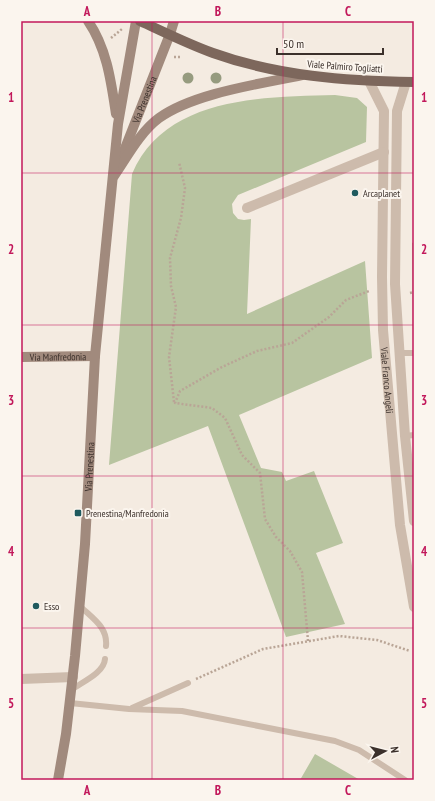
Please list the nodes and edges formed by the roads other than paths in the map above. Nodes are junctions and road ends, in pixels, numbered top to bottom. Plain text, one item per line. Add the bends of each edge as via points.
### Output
1 (88, 21) edge
2 (136, 21) edge
3 (140, 21) edge
4 (174, 21) edge
5 (170, 34) junction
6 (302, 75) junction
7 (369, 81) junction
8 (410, 82) edge
9 (118, 124) junction
10 (384, 152) junction
11 (113, 178) junction
12 (247, 208) dead end
13 (399, 353) junction
14 (414, 353) edge
15 (385, 355) junction
16 (96, 356) junction
17 (21, 357) edge
18 (410, 436) edge
19 (392, 438) junction
20 (412, 494) edge
21 (397, 495) junction
22 (414, 521) edge
23 (411, 577) edge
24 (80, 606) junction
25 (414, 607) edge
26 (106, 646) dead end
27 (105, 659) dead end
28 (73, 677) junction
29 (21, 679) edge
30 (188, 684) road end
31 (72, 690) junction
32 (70, 703) junction
33 (129, 709) junction
34 (58, 780) edge
35 (405, 780) edge

1 - 9 main road via 106,57
2 - 9 main road, Via Prenestina
3 - 5 main road, Viale Palmiro Togliatti
4 - 5 main road, Via Prenestina
5 - 6 main road, Viale Palmiro Togliatti via 213,53
5 - 11 main road, Via Prenestina
6 - 7 main road, Viale Palmiro Togliatti
6 - 11 main road via 222,93 170,111 145,132
7 - 8 main road, Viale Palmiro Togliatti
7 - 10 street, Viale Franco Angeli via 384,111
8 - 13 street, Viale Franco Angeli via 397,111 395,284
9 - 11 main road, Via Prenestina
10 - 12 street
10 - 15 street, Viale Franco Angeli via 382,278
11 - 16 main road, Via Prenestina
13 - 14 lane
13 - 15 street
13 - 18 street, Viale Franco Angeli
15 - 19 street, Viale Franco Angeli
16 - 17 main road, Via Manfredonia
16 - 24 main road, Via Prenestina
18 - 19 street
18 - 20 street, Viale Franco Angeli
19 - 21 street, Viale Franco Angeli
20 - 21 street
20 - 22 street, Viale Franco Angeli
21 - 23 street, Viale Franco Angeli
23 - 25 street, Viale Franco Angeli
24 - 26 lane via 103,629
24 - 28 main road, Via Prenestina
27 - 31 lane via 100,670
28 - 29 street
28 - 31 main road, Via Prenestina
30 - 33 lane
31 - 32 main road, Via Prenestina
32 - 33 lane
32 - 34 main road, Via Prenestina
33 - 35 lane via 182,710 335,741 359,750

